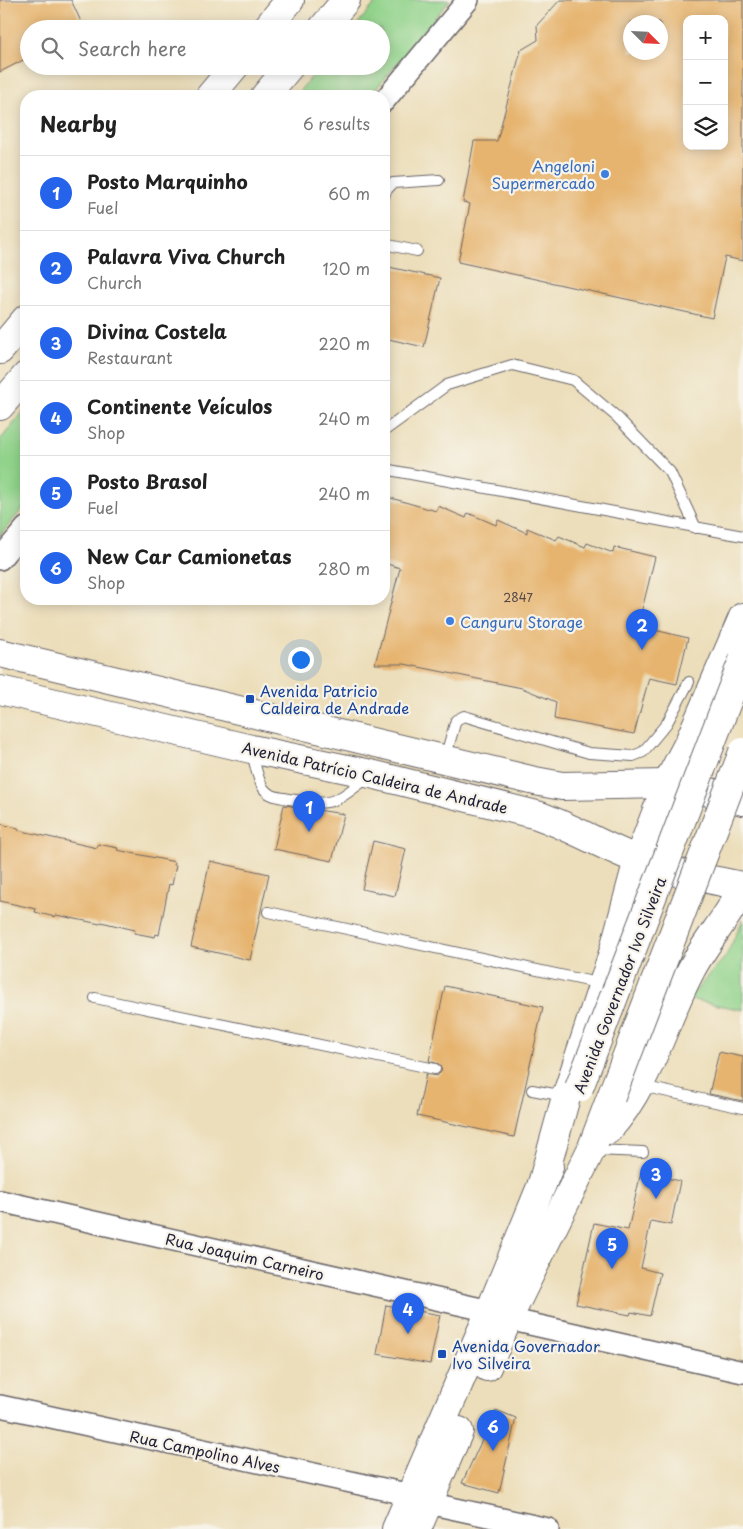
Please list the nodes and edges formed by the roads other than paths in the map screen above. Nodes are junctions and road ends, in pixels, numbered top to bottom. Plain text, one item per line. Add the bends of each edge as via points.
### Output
1 (290, 0) edge
2 (346, 0) edge
3 (468, 0) edge
4 (273, 20) edge
5 (329, 20) edge
6 (228, 75) edge
7 (282, 75) edge
8 (215, 90) edge
9 (270, 90) edge
10 (390, 94) edge
11 (439, 180) dead end
12 (390, 186) edge
13 (390, 245) edge
14 (417, 250) dead end
15 (20, 326) edge
16 (0, 350) edge
17 (20, 383) edge
18 (0, 406) edge
19 (390, 427) edge
20 (390, 469) edge
21 (696, 528) junction
22 (20, 535) edge
23 (743, 536) edge
24 (0, 559) edge
25 (743, 617) edge
26 (0, 653) edge
27 (743, 660) edge
28 (689, 682) dead end
29 (0, 690) edge
30 (251, 749) junction
31 (743, 752) edge
32 (445, 759) junction
33 (371, 774) junction
34 (667, 784) junction
35 (743, 801) edge
36 (638, 860) junction
37 (743, 886) edge
38 (268, 912) dead end
39 (602, 985) junction
40 (95, 998) dead end
41 (434, 1069) dead end
42 (639, 1086) junction
43 (532, 1090) dead end
44 (572, 1092) junction
45 (743, 1108) edge
46 (591, 1150) junction
47 (643, 1152) dead end
48 (0, 1202) edge
49 (499, 1315) junction
50 (743, 1372) edge
51 (0, 1406) edge
52 (419, 1499) junction
53 (396, 1529) edge
54 (417, 1529) edge
55 (548, 1529) edge

1 - 4 main road
2 - 5 main road
3 - 10 street
6 - 8 main road
7 - 9 main road
11 - 12 lane via 393,183
13 - 14 lane
15 - 16 main road
17 - 18 main road
19 - 21 lane via 447,385 512,365 573,380 617,417 670,472
20 - 21 lane
21 - 23 lane
22 - 24 street
25 - 34 main road via 689,742
26 - 32 main road
27 - 44 main road, Avenida Governador Ivo Silveira, bridge
28 - 32 lane via 667,723 643,752 633,756 589,753 464,716 456,720
29 - 30 main road, Avenida Patrício Caldeira de Andrade
30 - 33 main road, Avenida Patrício Caldeira de Andrade
30 - 33 lane via 262,785 274,796 327,803 340,798
31 - 46 main road, Avenida Governador Ivo Silveira, bridge
32 - 34 main road via 562,786
33 - 36 main road, Avenida Patrício Caldeira de Andrade via 537,815
34 - 35 main road
34 - 36 main road
36 - 37 main road, Avenida Patrício Caldeira de Andrade via 680,873
36 - 39 main road
37 - 42 main road via 691,970
38 - 39 lane
39 - 44 main road
40 - 41 lane
42 - 45 lane
42 - 46 main road via 618,1119
43 - 44 lane
44 - 49 main road, Avenida Governador Ivo Silveira
46 - 47 lane
46 - 49 main road, Avenida Governador Ivo Silveira
48 - 49 street, Rua Joaquim Carneiro
49 - 50 street, Rua Joaquim Carneiro
49 - 52 main road, Avenida Governador Ivo Silveira
51 - 52 street, Rua Campolino Alves
52 - 53 main road, Avenida Governador Ivo Silveira
52 - 54 main road, Avenida Governador Ivo Silveira
52 - 55 street, Rua Campolino Alves

